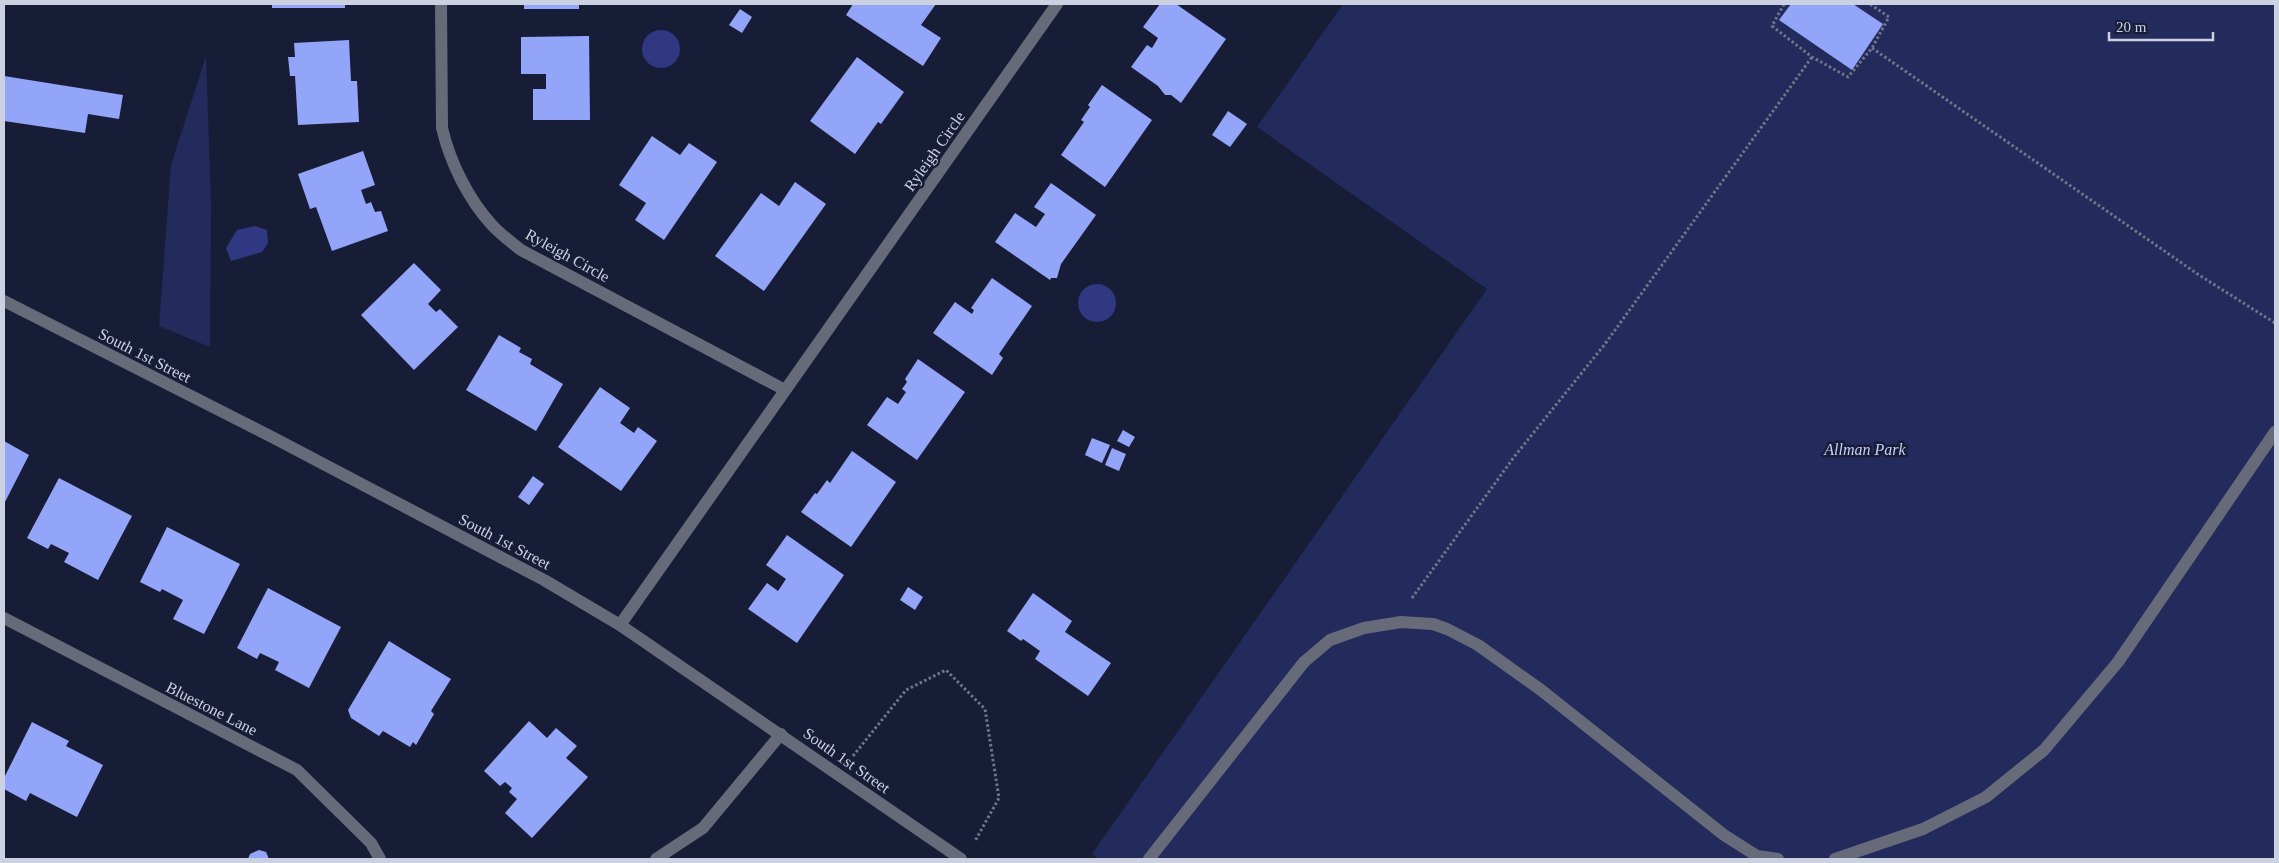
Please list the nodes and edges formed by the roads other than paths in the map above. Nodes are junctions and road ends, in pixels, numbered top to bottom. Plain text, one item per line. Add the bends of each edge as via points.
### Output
1 (440, 4) edge
2 (1058, 4) edge
3 (4, 302) edge
4 (785, 390) junction
5 (2275, 432) edge
6 (4, 618) edge
7 (620, 625) junction
8 (780, 734) junction
9 (380, 859) edge
10 (656, 859) edge
11 (961, 859) edge
12 (1149, 859) edge
13 (1778, 859) edge
14 (1835, 859) edge

1 - 4 street, Ryleigh Circle via 442,128 447,148 471,198 492,225 521,250
2 - 4 street, Ryleigh Circle
3 - 7 street, South 1st Street via 272,437 544,580
4 - 7 street, Ryleigh Circle
5 - 14 street via 2118,662 2044,750 1986,797 1923,829
6 - 9 street, Bluestone Lane via 297,770 371,843
7 - 8 street, South 1st Street
8 - 10 street via 702,828
8 - 11 street, South 1st Street
12 - 13 street via 1304,662 1330,640 1364,628 1394,623 1433,624 1478,645 1607,741 1724,835 1757,856

